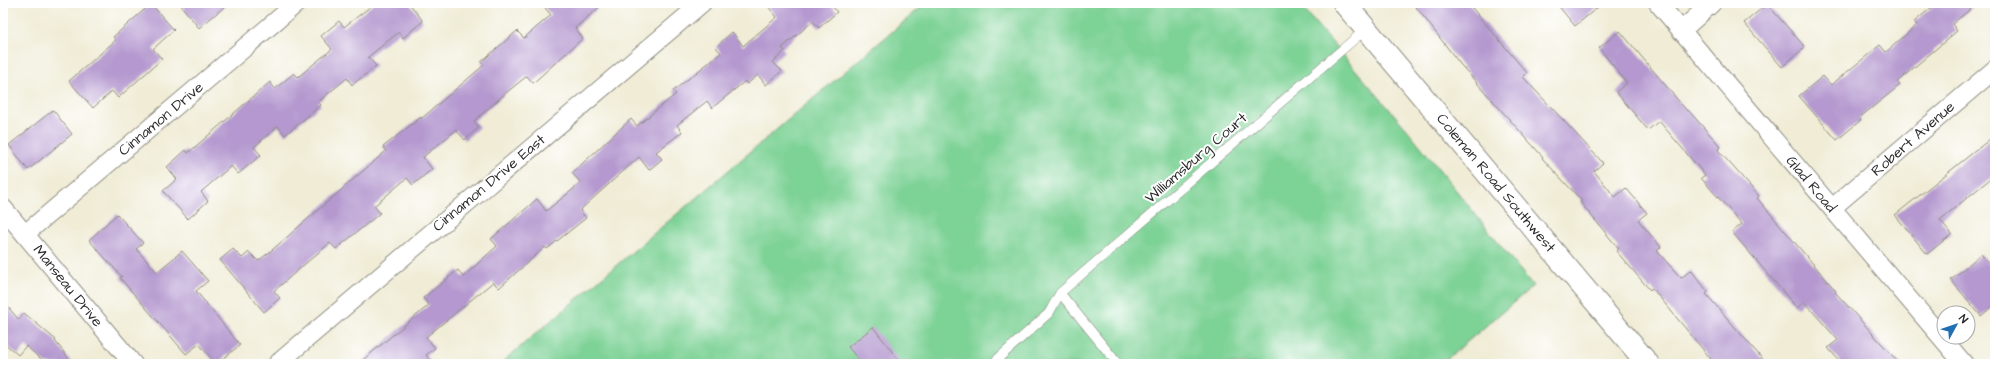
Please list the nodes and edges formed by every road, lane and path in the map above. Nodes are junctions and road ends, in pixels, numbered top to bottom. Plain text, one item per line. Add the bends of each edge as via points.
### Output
1 (297, 3) edge
2 (702, 3) edge
3 (1344, 3) edge
4 (1658, 3) edge
5 (1712, 3) edge
6 (1366, 29) junction
7 (1681, 31) junction
8 (1995, 69) edge
9 (3, 208) edge
10 (1832, 208) junction
11 (26, 234) junction
12 (1060, 293) junction
13 (133, 364) edge
14 (277, 364) edge
15 (992, 364) edge
16 (1118, 364) edge
17 (1648, 364) edge
18 (1964, 364) edge

1 - 11 street, Cinnamon Drive
2 - 14 street, Cinnamon Drive East
3 - 6 street, Coleman Road Southwest
4 - 7 street, Glad Road
5 - 7 street
6 - 12 lane, Williamsburg Court
6 - 17 street, Coleman Road Southwest
7 - 10 street, Glad Road
8 - 10 street, Robert Avenue
9 - 11 street, Manseau Drive
10 - 18 street, Glad Road
11 - 13 street, Manseau Drive
12 - 15 lane, Williamsburg Court via 1049,313
12 - 16 lane

